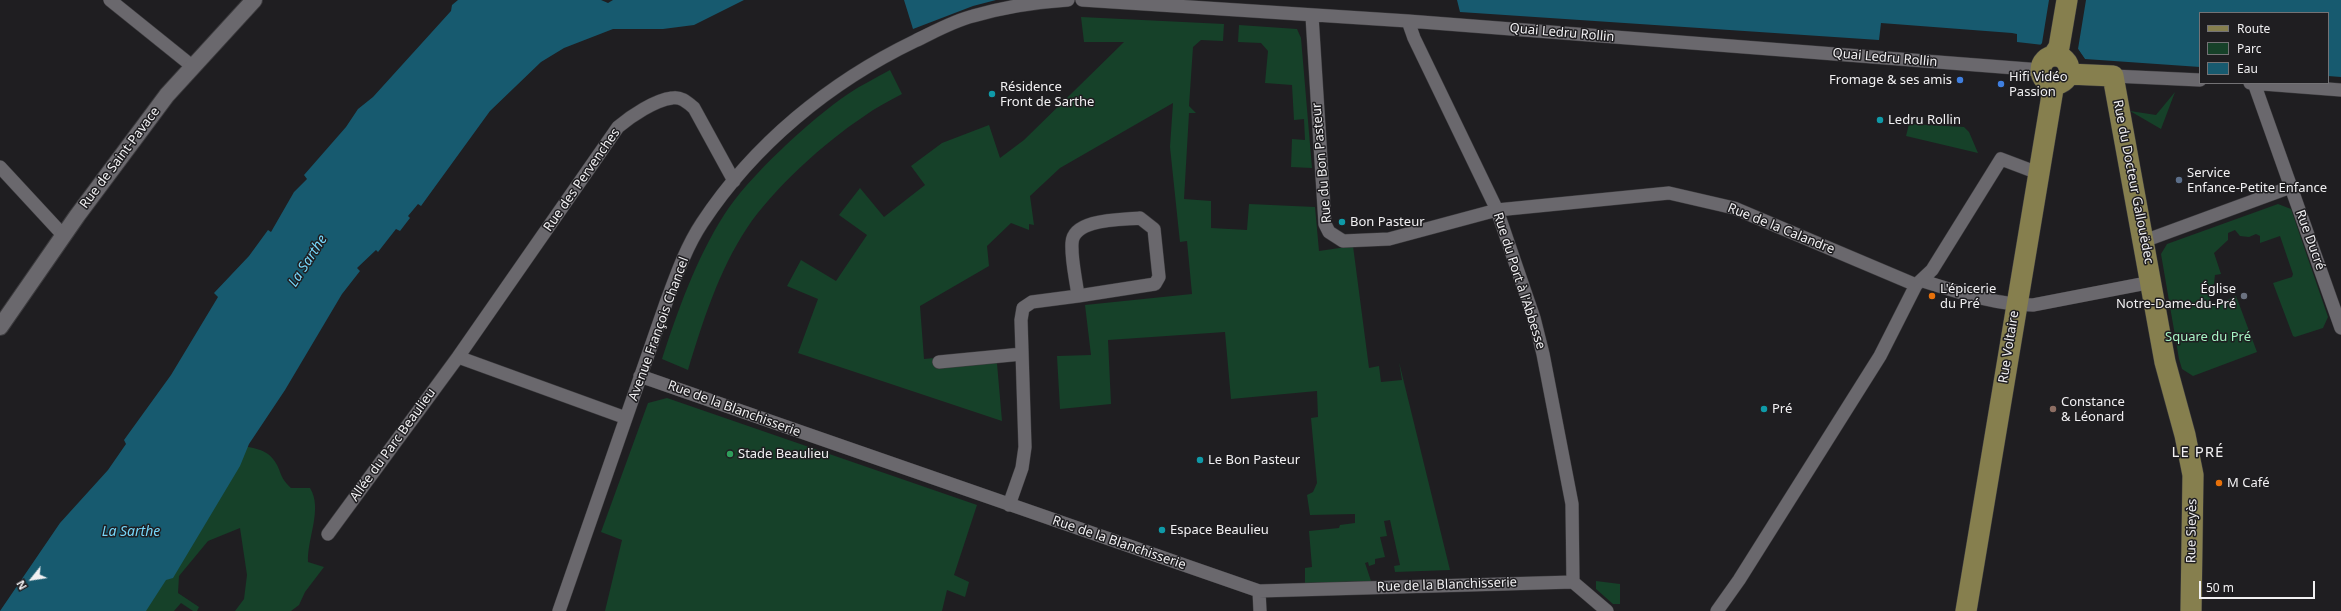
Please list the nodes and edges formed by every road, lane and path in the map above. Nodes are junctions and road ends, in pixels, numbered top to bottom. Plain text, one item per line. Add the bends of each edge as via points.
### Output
1 (110, 0) edge
2 (254, 0) edge
3 (1068, 0) edge
4 (1082, 0) edge
5 (2067, 0) edge
6 (1312, 16) junction
7 (1408, 21) junction
8 (2056, 65) junction
9 (192, 66) junction
10 (2113, 76) junction
11 (2199, 80) edge
12 (2254, 84) edge
13 (2266, 84) edge
14 (2341, 90) edge
15 (0, 167) edge
16 (2038, 173) junction
17 (734, 181) junction
18 (2291, 187) junction
19 (1497, 210) junction
20 (64, 235) junction
21 (2144, 241) junction
22 (531, 255) joint
23 (2152, 282) junction
24 (1920, 283) junction
25 (1078, 296) junction
26 (2016, 305) junction
27 (0, 327) edge
28 (2341, 328) edge
29 (1022, 354) junction
30 (458, 357) junction
31 (939, 362) dead end
32 (640, 376) junction
33 (626, 418) junction
34 (2193, 475) joint
35 (1009, 505) junction
36 (328, 534) dead end
37 (1573, 582) junction
38 (1259, 591) junction
39 (558, 611) edge
40 (1260, 611) edge
41 (1607, 611) edge
42 (1717, 611) edge
43 (1966, 611) edge
44 (2191, 611) edge

1 - 9 street
2 - 9 street, Rue de Saint-Pavace
3 - 17 street, Avenue François Chancel via 972,16 890,53 830,90 781,131
4 - 6 street, Quai Ledru Rollin
5 - 8 main road, Rue Voltaire
6 - 7 street, Quai Ledru Rollin
6 - 19 street, Rue du Bon Pasteur via 1325,224 1329,232 1343,241 1389,239
7 - 8 street, Quai Ledru Rollin
7 - 19 street, Rue du Port à l'Abbesse
8 - 10 main road, Quai Ledru Rollin
8 - 16 main road, Rue Voltaire
9 - 20 street, Rue de Saint-Pavace via 167,95
10 - 11 street, Quai Ledru Rollin
10 - 21 main road, Rue du Docteur Gallouëdec
12 - 18 street, Rue Ducré
13 - 14 street
15 - 20 street
16 - 24 street via 2001,159 1932,270
16 - 26 main road, Rue Voltaire
17 - 22 street, Rue des Pervenches via 694,108 684,100 672,97 634,113 618,128
17 - 32 street, Avenue François Chancel via 701,224 682,262
18 - 21 street
18 - 28 street, Rue Ducré
19 - 24 street, Rue de la Calandre via 1669,193 1734,208
19 - 37 street, Rue du Port à l'Abbesse via 1534,318 1543,354 1572,504
20 - 27 street, Rue de Saint-Pavace
21 - 23 main road, Rue du Docteur Gallouëdec
22 - 30 street, Allée du Parc Beaulieu
23 - 26 street, Rue de la Calandre via 2033,305
23 - 34 main road, Rue du Docteur Gallouëdec via 2165,362
24 - 26 street, Rue de la Calandre
24 - 42 street via 1880,356
25 - 25 street via 1156,284 1159,277 1154,229 1140,218 1089,223 1081,228 1072,242
25 - 29 street via 1032,302 1023,308
26 - 43 main road, Rue Voltaire
29 - 31 street
29 - 35 street via 1025,447 1022,468
30 - 33 street
30 - 36 street, Allée du Parc Beaulieu
32 - 33 street, Avenue François Chancel
32 - 35 street, Rue de la Blanchisserie
33 - 39 street, Avenue François Chancel
34 - 44 main road, Rue Sieyès
35 - 38 street, Rue de la Blanchisserie
37 - 38 street, Rue de la Blanchisserie
37 - 41 street
38 - 40 street

